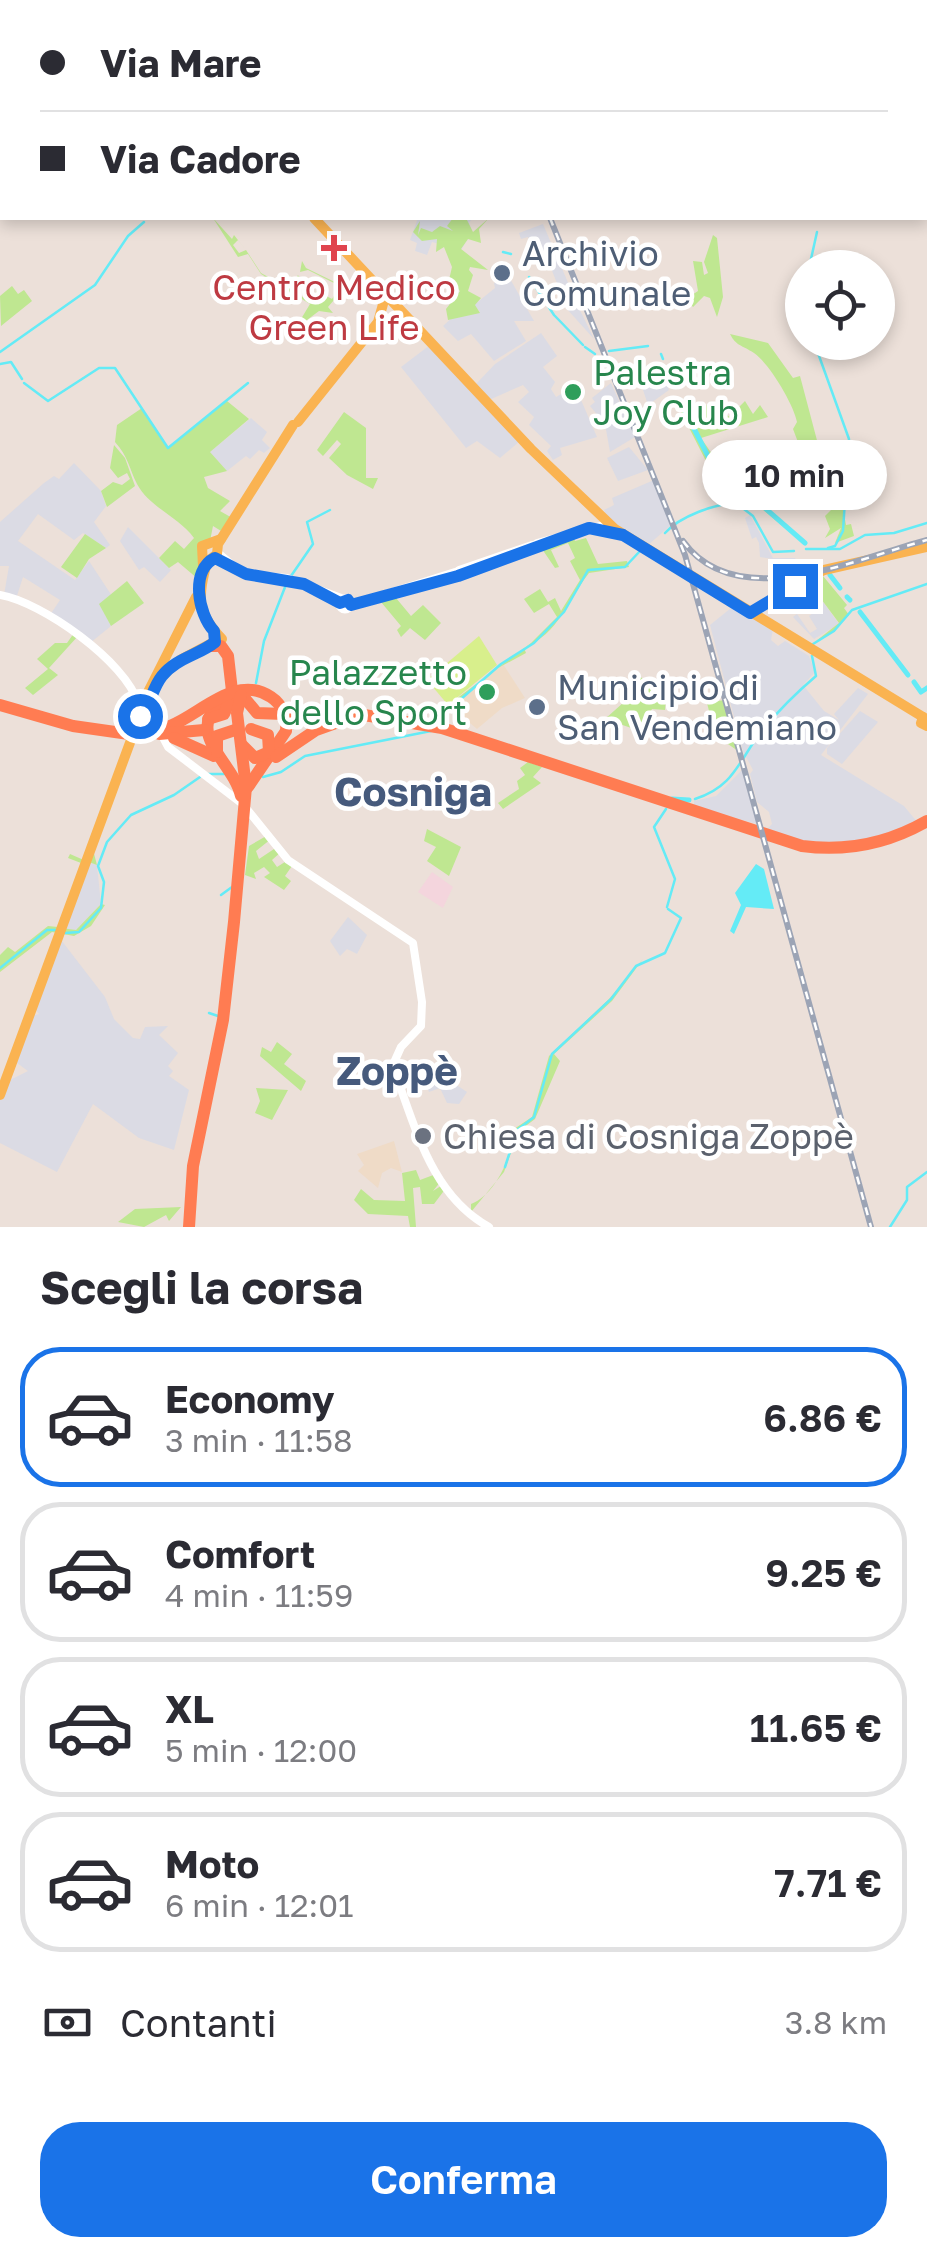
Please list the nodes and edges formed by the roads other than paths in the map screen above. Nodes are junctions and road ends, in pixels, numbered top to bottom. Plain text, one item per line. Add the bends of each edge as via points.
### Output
1 (317, 220) edge
2 (388, 297) junction
3 (603, 524) junction
4 (927, 547) edge
5 (213, 551) junction
6 (0, 594) edge
7 (757, 610) junction
8 (204, 619) junction
9 (185, 623) junction
10 (178, 639) junction
11 (221, 641) junction
12 (190, 654) junction
13 (238, 694) junction
14 (0, 703) edge
15 (364, 717) junction
16 (922, 719) edge
17 (285, 720) junction
18 (143, 721) junction
19 (238, 727) junction
20 (206, 728) junction
21 (316, 730) junction
22 (185, 740) junction
23 (242, 775) junction
24 (243, 803) junction
25 (927, 824) edge
26 (241, 832) junction
27 (0, 1095) edge
28 (187, 1227) edge
29 (490, 1227) edge

1 - 2 main road
2 - 3 main road
2 - 5 main road via 376,324 296,423
3 - 5 main road via 346,601 290,579 246,574
3 - 7 main road via 734,603
4 - 7 main road via 822,571
5 - 8 main road via 198,600
5 - 9 main road
6 - 18 main road via 102,654
7 - 16 main road
8 - 9 main road
8 - 11 main road
9 - 10 main road
10 - 12 main road via 179,652
10 - 18 main road
11 - 12 main road
11 - 13 highway
11 - 13 highway
12 - 18 main road via 165,672
13 - 17 highway via 257,713
13 - 19 highway
13 - 20 highway
14 - 18 highway
15 - 17 highway
15 - 21 highway
15 - 25 highway via 466,736 817,852 889,844
17 - 19 highway
17 - 20 highway via 258,699 236,694 218,702
17 - 20 highway via 264,693 231,692
17 - 21 highway
17 - 23 highway
18 - 20 highway
18 - 20 highway via 184,720
18 - 22 highway
18 - 24 main road
18 - 27 main road
19 - 20 highway
19 - 23 highway
20 - 22 highway
20 - 23 highway
21 - 23 highway
22 - 23 highway
23 - 24 highway
23 - 26 highway
24 - 26 highway
24 - 29 main road via 288,860 409,938 421,1026 401,1047 393,1069 416,1135 457,1205
26 - 28 highway via 225,998 194,1148

